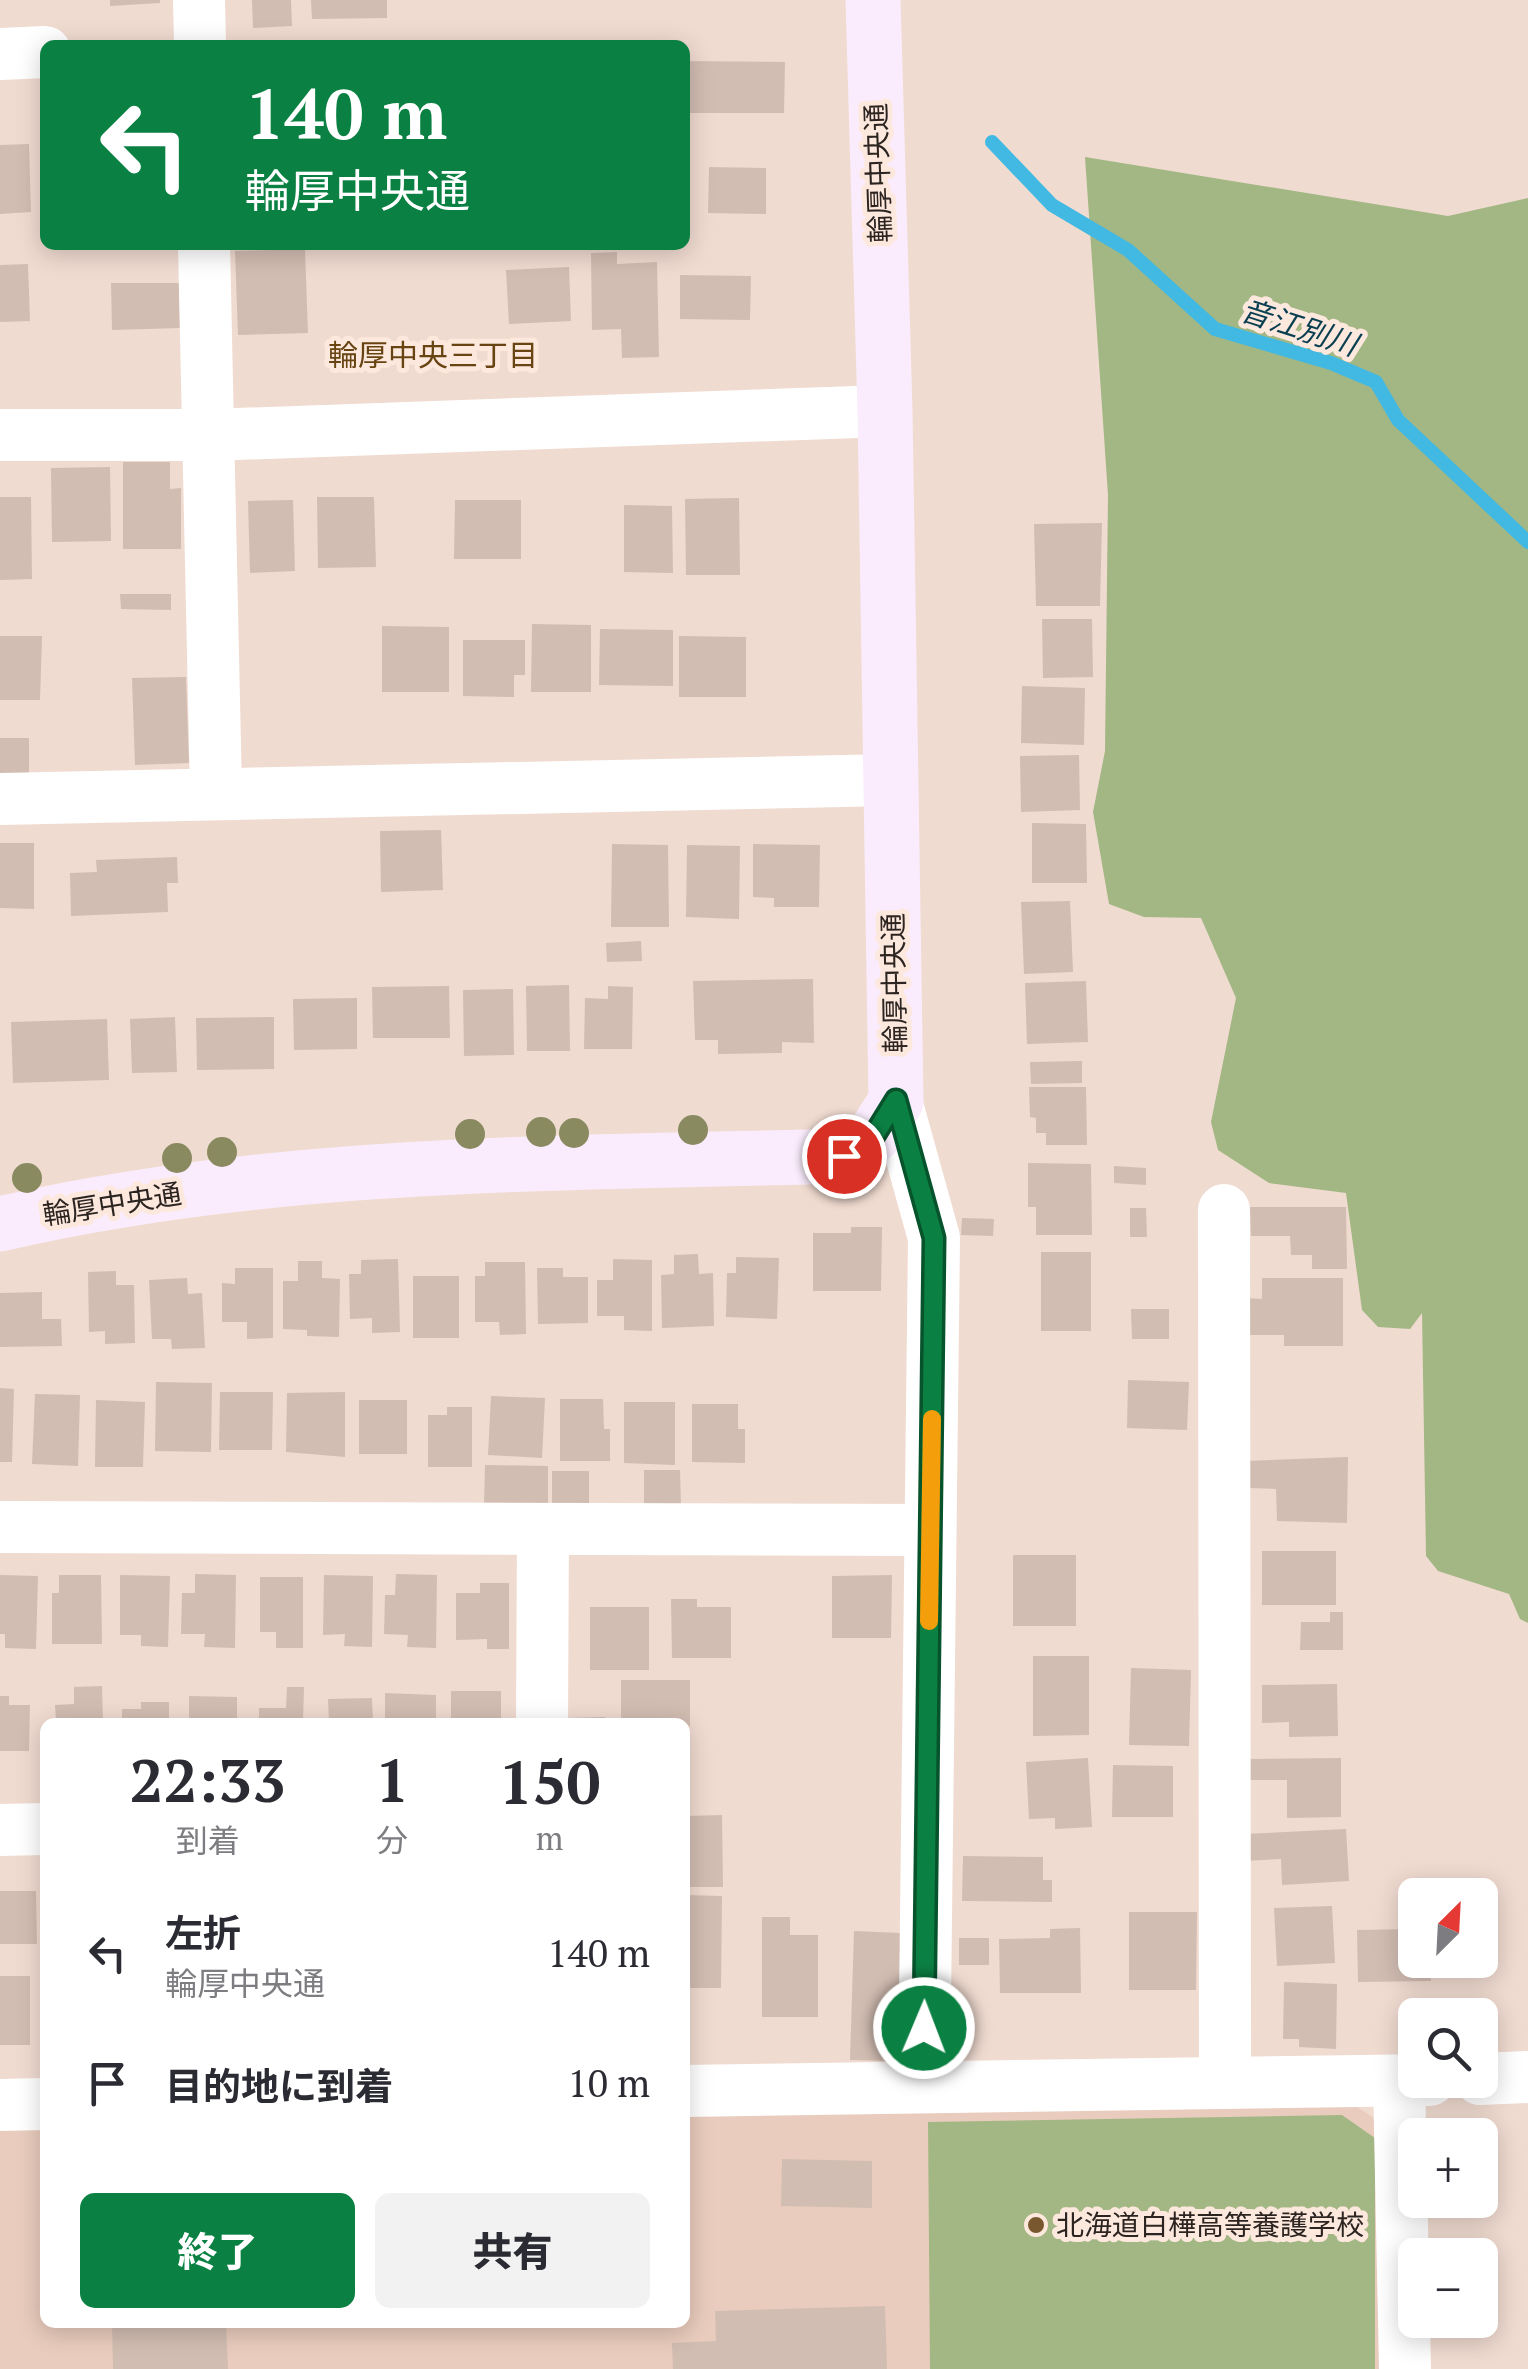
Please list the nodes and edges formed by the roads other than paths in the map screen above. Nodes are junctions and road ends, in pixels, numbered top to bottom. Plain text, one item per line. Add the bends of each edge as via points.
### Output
1 (198, 0) edge
2 (872, 0) edge
3 (200, 40) edge
4 (40, 52) edge
5 (0, 54) edge
6 (204, 250) edge
7 (885, 411) junction
8 (0, 434) edge
9 (209, 435) junction
10 (890, 780) junction
11 (216, 791) junction
12 (0, 799) edge
13 (896, 1100) junction
14 (1224, 1210) dead end
15 (0, 1224) edge
16 (0, 1527) edge
17 (543, 1529) junction
18 (930, 1530) junction
19 (542, 1718) edge
20 (40, 1829) edge
21 (0, 1830) edge
22 (1528, 2077) edge
23 (1498, 2078) edge
24 (1398, 2080) edge
25 (1225, 2083) junction
26 (924, 2086) junction
27 (690, 2091) edge
28 (1414, 2098) edge
29 (0, 2104) edge
30 (40, 2104) edge
31 (1404, 2369) edge

1 - 3 street
2 - 7 street, 輪厚中央通
4 - 5 street
6 - 9 street
7 - 9 street
7 - 10 street, 輪厚中央通
8 - 9 street
9 - 11 street
10 - 11 street
10 - 13 street, 輪厚中央通
11 - 12 street
13 - 15 street, 輪厚中央通 via 875,1134 844,1156 391,1169 101,1200
13 - 18 street via 934,1238
14 - 25 street
16 - 17 street
17 - 18 street
17 - 19 street
18 - 26 street
20 - 21 street
22 - 23 street
24 - 25 street
25 - 26 street
26 - 27 street
28 - 31 street
29 - 30 street

